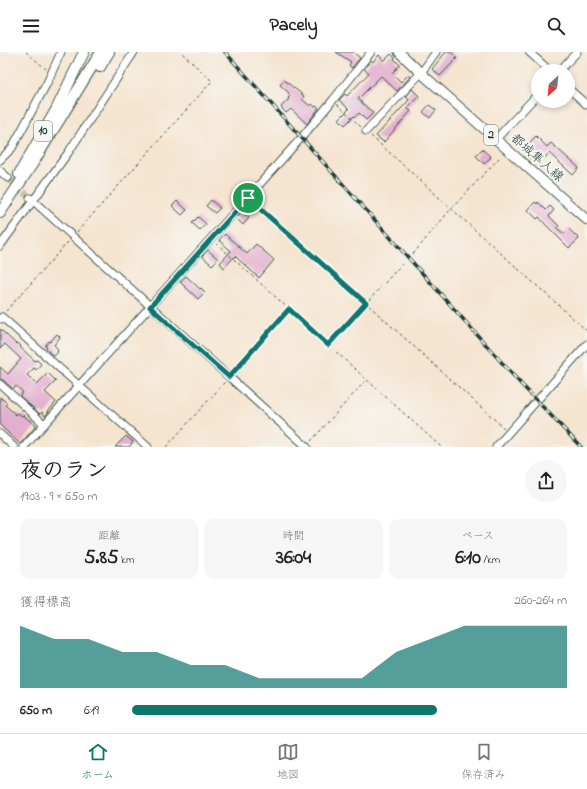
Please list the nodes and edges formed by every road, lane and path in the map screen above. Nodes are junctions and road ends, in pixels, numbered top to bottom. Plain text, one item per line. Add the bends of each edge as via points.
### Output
1 (26, 52) edge
2 (61, 52) edge
3 (84, 52) edge
4 (100, 52) edge
5 (109, 52) edge
6 (134, 52) edge
7 (181, 52) edge
8 (371, 52) edge
9 (399, 52) edge
10 (436, 52) edge
11 (529, 52) edge
12 (577, 52) edge
13 (542, 64) edge
14 (566, 64) edge
15 (51, 73) junction
16 (421, 73) junction
17 (79, 87) junction
18 (575, 94) edge
19 (333, 100) junction
20 (531, 102) edge
21 (587, 105) edge
22 (366, 131) junction
23 (496, 139) junction
24 (507, 149) junction
25 (0, 160) edge
26 (0, 171) edge
27 (8, 178) tunnel mouth
28 (248, 198) junction
29 (31, 200) junction
30 (0, 209) edge
31 (451, 209) junction
32 (0, 213) edge
33 (587, 220) edge
34 (72, 237) junction
35 (211, 239) junction
36 (0, 246) edge
37 (413, 254) dead end
38 (402, 264) dead end
39 (366, 303) junction
40 (150, 307) junction
41 (289, 309) junction
42 (1, 318) edge
43 (587, 331) edge
44 (587, 344) edge
45 (328, 345) junction
46 (229, 377) junction
47 (367, 379) junction
48 (0, 384) edge
49 (79, 386) junction
50 (44, 424) junction
51 (509, 433) junction
52 (0, 434) edge
53 (14, 447) edge
54 (24, 447) edge
55 (148, 447) edge
56 (166, 447) edge
57 (306, 447) edge
58 (441, 447) edge
59 (496, 447) edge

1 - 15 path
2 - 15 street
3 - 30 highway, 10 via 56,110
4 - 17 highway, 10
5 - 17 highway, 10 via 91,80
6 - 29 street via 68,153
7 - 34 path via 212,81
8 - 19 street
9 - 16 main road, 都城隼人線 / 2
10 - 16 street
11 - 13 street
12 - 14 street
15 - 25 street via 12,148
16 - 22 street
16 - 23 main road, 都城隼人線 / 2
17 - 32 highway, 10
18 - 21 street
19 - 22 path
19 - 28 street
20 - 23 street
22 - 31 path
23 - 24 main road, 都城隼人線 / 2
24 - 31 path
24 - 33 main road, 都城隼人線 / 2
26 - 27 street
28 - 35 street
28 - 39 path
29 - 34 street
29 - 36 street
31 - 37 path
31 - 43 path
34 - 40 street
34 - 42 path
35 - 40 street
35 - 41 path
38 - 39 path
39 - 45 path
39 - 51 path
40 - 46 street
40 - 49 street
41 - 45 path
41 - 46 path
42 - 49 street
44 - 51 street
45 - 47 path
46 - 56 path
46 - 57 street
47 - 57 path
47 - 58 path
48 - 50 street
49 - 50 street
49 - 55 street
50 - 54 street
51 - 59 street
52 - 53 street

